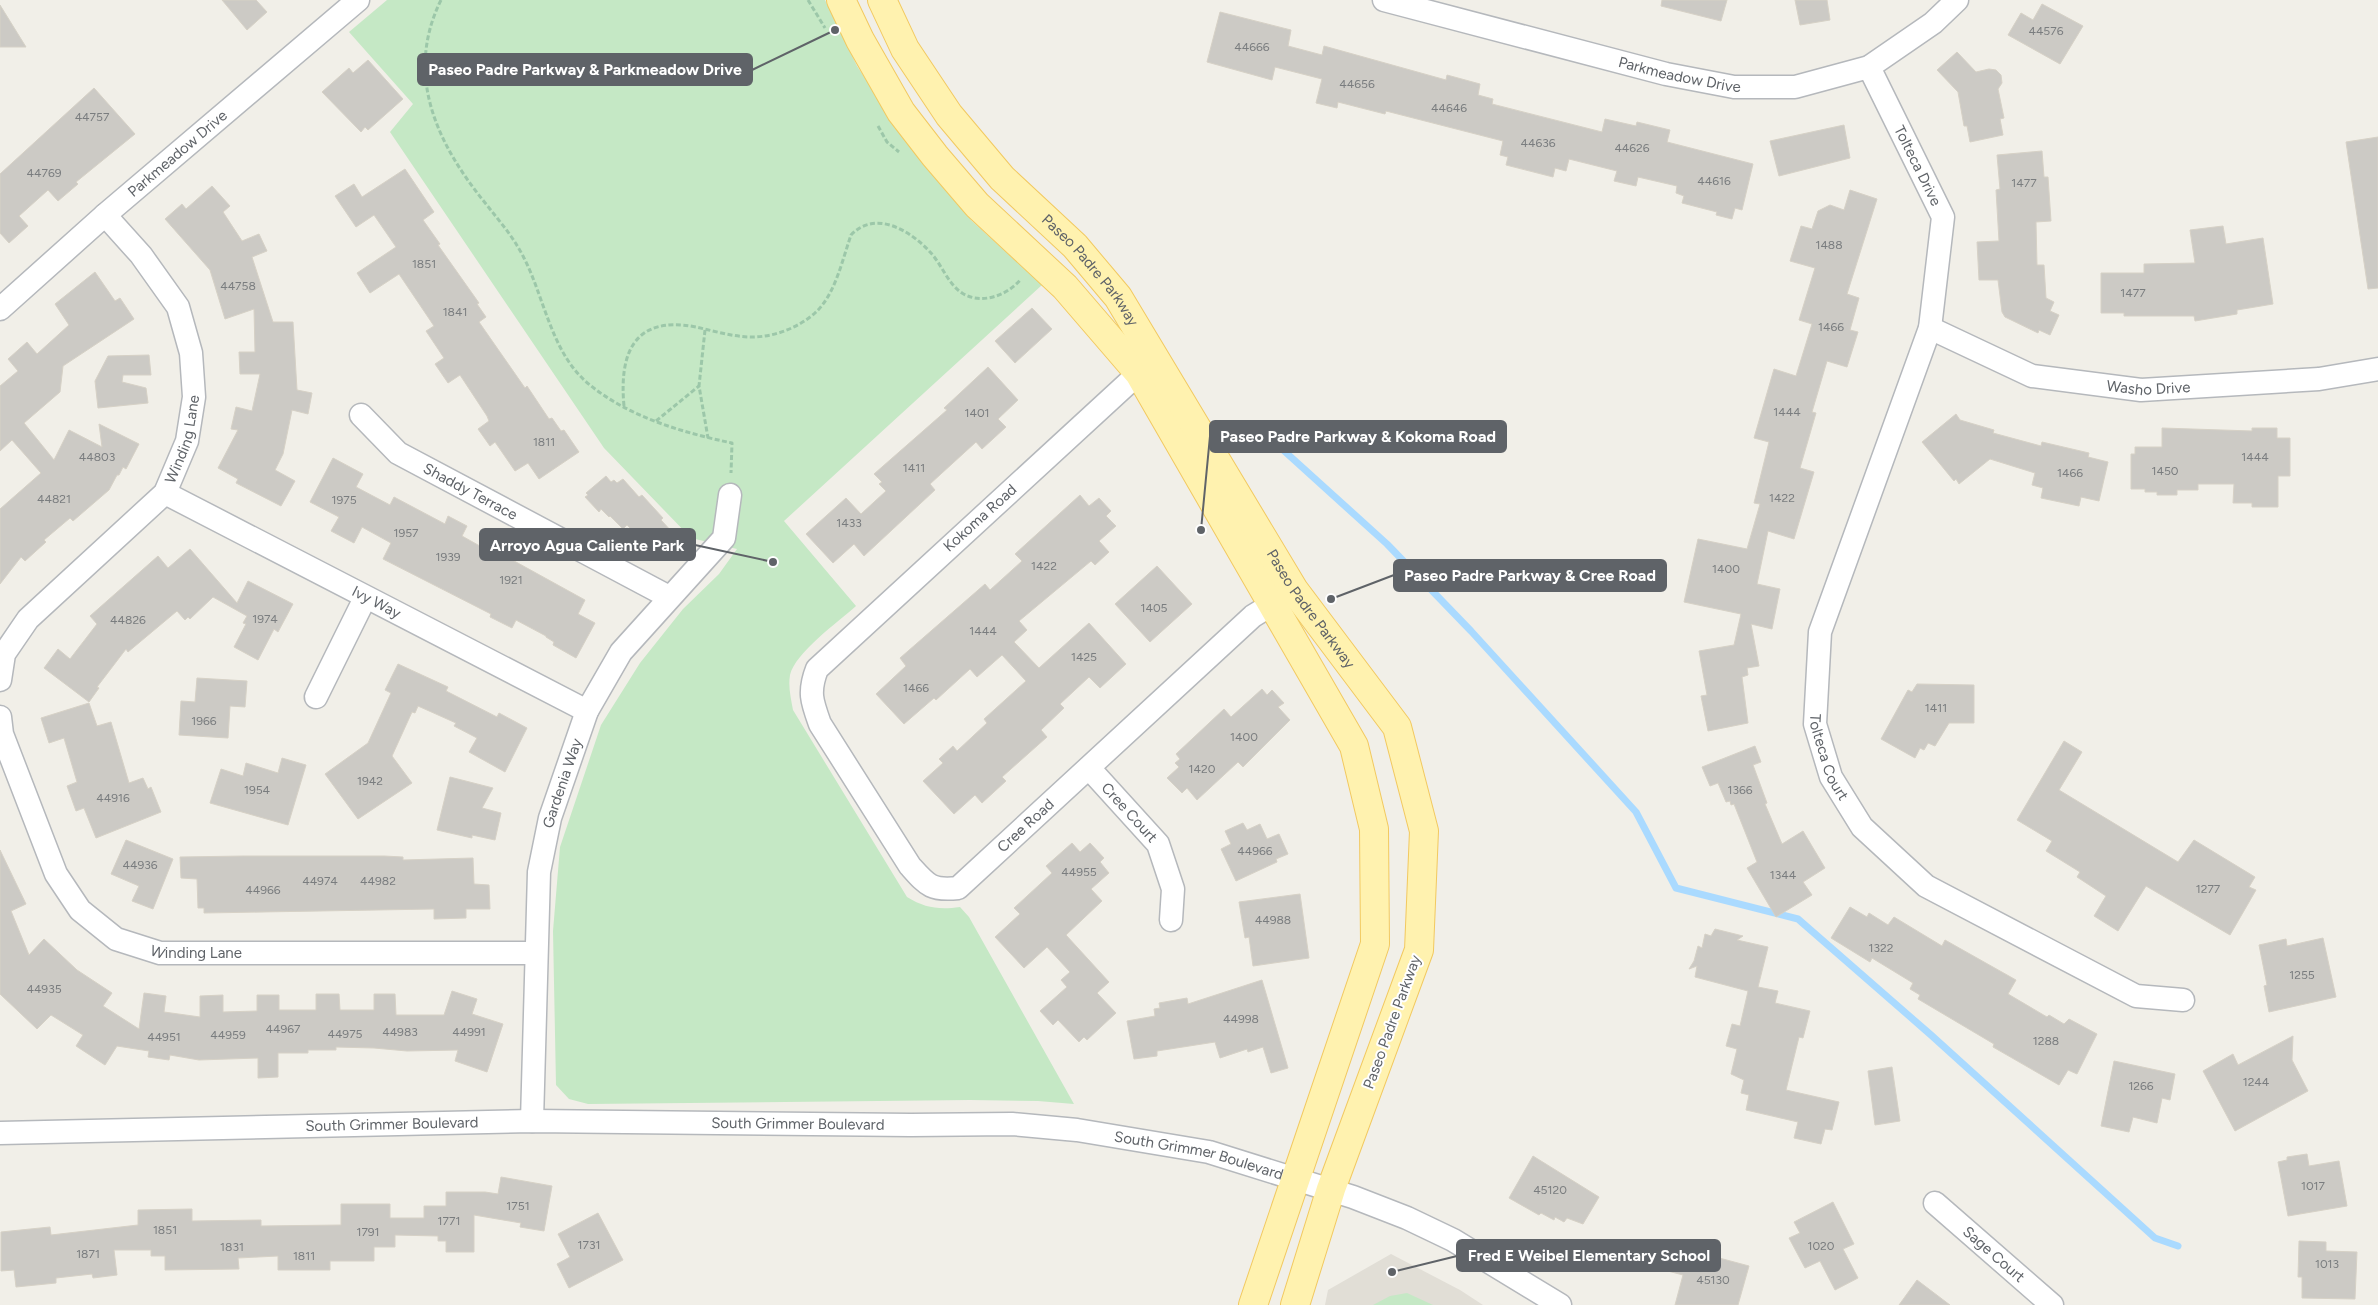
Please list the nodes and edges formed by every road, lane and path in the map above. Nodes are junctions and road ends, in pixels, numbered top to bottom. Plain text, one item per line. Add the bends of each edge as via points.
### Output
1 (358, 0) edge
2 (441, 0) edge
3 (808, 0) edge
4 (841, 0) edge
5 (882, 0) edge
6 (1384, 0) edge
7 (1957, 0) edge
8 (828, 33) dead end
9 (1869, 67) junction
10 (877, 123) dead end
11 (903, 156) dead end
12 (105, 215) junction
13 (1015, 272) dead end
14 (0, 309) edge
15 (1930, 328) junction
16 (706, 330) junction
17 (1148, 366) junction
18 (2378, 369) edge
19 (699, 386) junction
20 (624, 406) junction
21 (361, 415) dead end
22 (656, 421) junction
23 (708, 438) junction
24 (165, 493) junction
25 (730, 495) joint
26 (1294, 590) junction
27 (669, 597) junction
28 (365, 598) junction
29 (1272, 606) junction
30 (0, 680) edge
31 (811, 684) joint
32 (316, 697) dead end
33 (587, 711) junction
34 (0, 717) edge
35 (1089, 768) junction
36 (1171, 920) dead end
37 (536, 953) junction
38 (2183, 1000) dead end
39 (532, 1120) junction
40 (0, 1133) edge
41 (1295, 1177) junction
42 (1331, 1189) junction
43 (1935, 1202) dead end
44 (1253, 1305) edge
45 (1295, 1305) edge
46 (1560, 1305) edge
47 (2052, 1305) edge

1 - 12 street, Parkmeadow Drive
2 - 20 path via 426,44 424,65 433,116 444,144 456,165 506,226 518,246 535,279 557,340 574,369 590,385
3 - 8 path
4 - 17 main road, Paseo Padre Parkway via 901,112 935,156 977,205
5 - 17 main road, Paseo Padre Parkway via 905,49 949,115 1002,178 1075,246 1118,297
6 - 9 street, Parkmeadow Drive via 1666,74 1734,87 1795,88
7 - 9 street, Parkmeadow Drive via 1934,23
9 - 15 street, Tolteca Drive via 1943,217
10 - 11 path via 887,142
12 - 14 street, Parkmeadow Drive
12 - 24 street, Winding Lane via 141,255 178,307 191,354 194,397 187,441
13 - 16 path via 1022,278 1016,284 992,297 974,298 961,292 931,253 904,231 880,223 867,224 852,235 827,300 794,328 753,337
15 - 18 street, Washo Drive via 2032,376 2141,390 2319,379
15 - 38 street, Tolteca Court via 1820,632 1815,724 1831,777 1862,827 1926,886 2136,996
16 - 19 path
16 - 20 path via 670,326 652,329 638,337 629,349 623,367
17 - 26 main road, Paseo Padre Parkway
17 - 29 main road, Paseo Padre Parkway
17 - 31 street, Kokoma Road via 830,655 817,670
19 - 22 path
19 - 23 path
20 - 22 path
21 - 27 street, Shaddy Terrace via 398,453
22 - 23 path
23 - 25 path via 732,443
24 - 28 street, Ivy Way
24 - 30 street, Winding Lane via 28,619 4,654
25 - 27 street, Gardenia Way via 724,538
26 - 29 street, Cree Road
26 - 42 main road, Paseo Padre Parkway via 1397,727 1424,831 1419,950
27 - 33 street, Gardenia Way via 622,652
28 - 32 street
28 - 33 street, Ivy Way
29 - 35 street, Cree Road via 1253,616
29 - 41 main road, Paseo Padre Parkway via 1354,746 1374,830 1375,944
31 - 35 street, Cree Road via 812,702 820,724 836,750 910,866 928,886 940,890 958,888
33 - 37 street, Gardenia Way via 550,818 539,872
34 - 37 street, Winding Lane via 2,734 56,874 80,910 116,939 160,953
35 - 36 street, Cree Court via 1158,844 1173,889
37 - 39 street, Gardenia Way
39 - 40 street, South Grimmer Boulevard
39 - 41 street, South Grimmer Boulevard via 911,1126 1012,1124 1152,1141 1209,1152
41 - 42 street, South Grimmer Boulevard
41 - 44 main road, Paseo Padre Parkway
42 - 45 main road, Paseo Padre Parkway
42 - 46 street, South Grimmer Boulevard via 1407,1218 1453,1240
43 - 47 street, Sage Court

